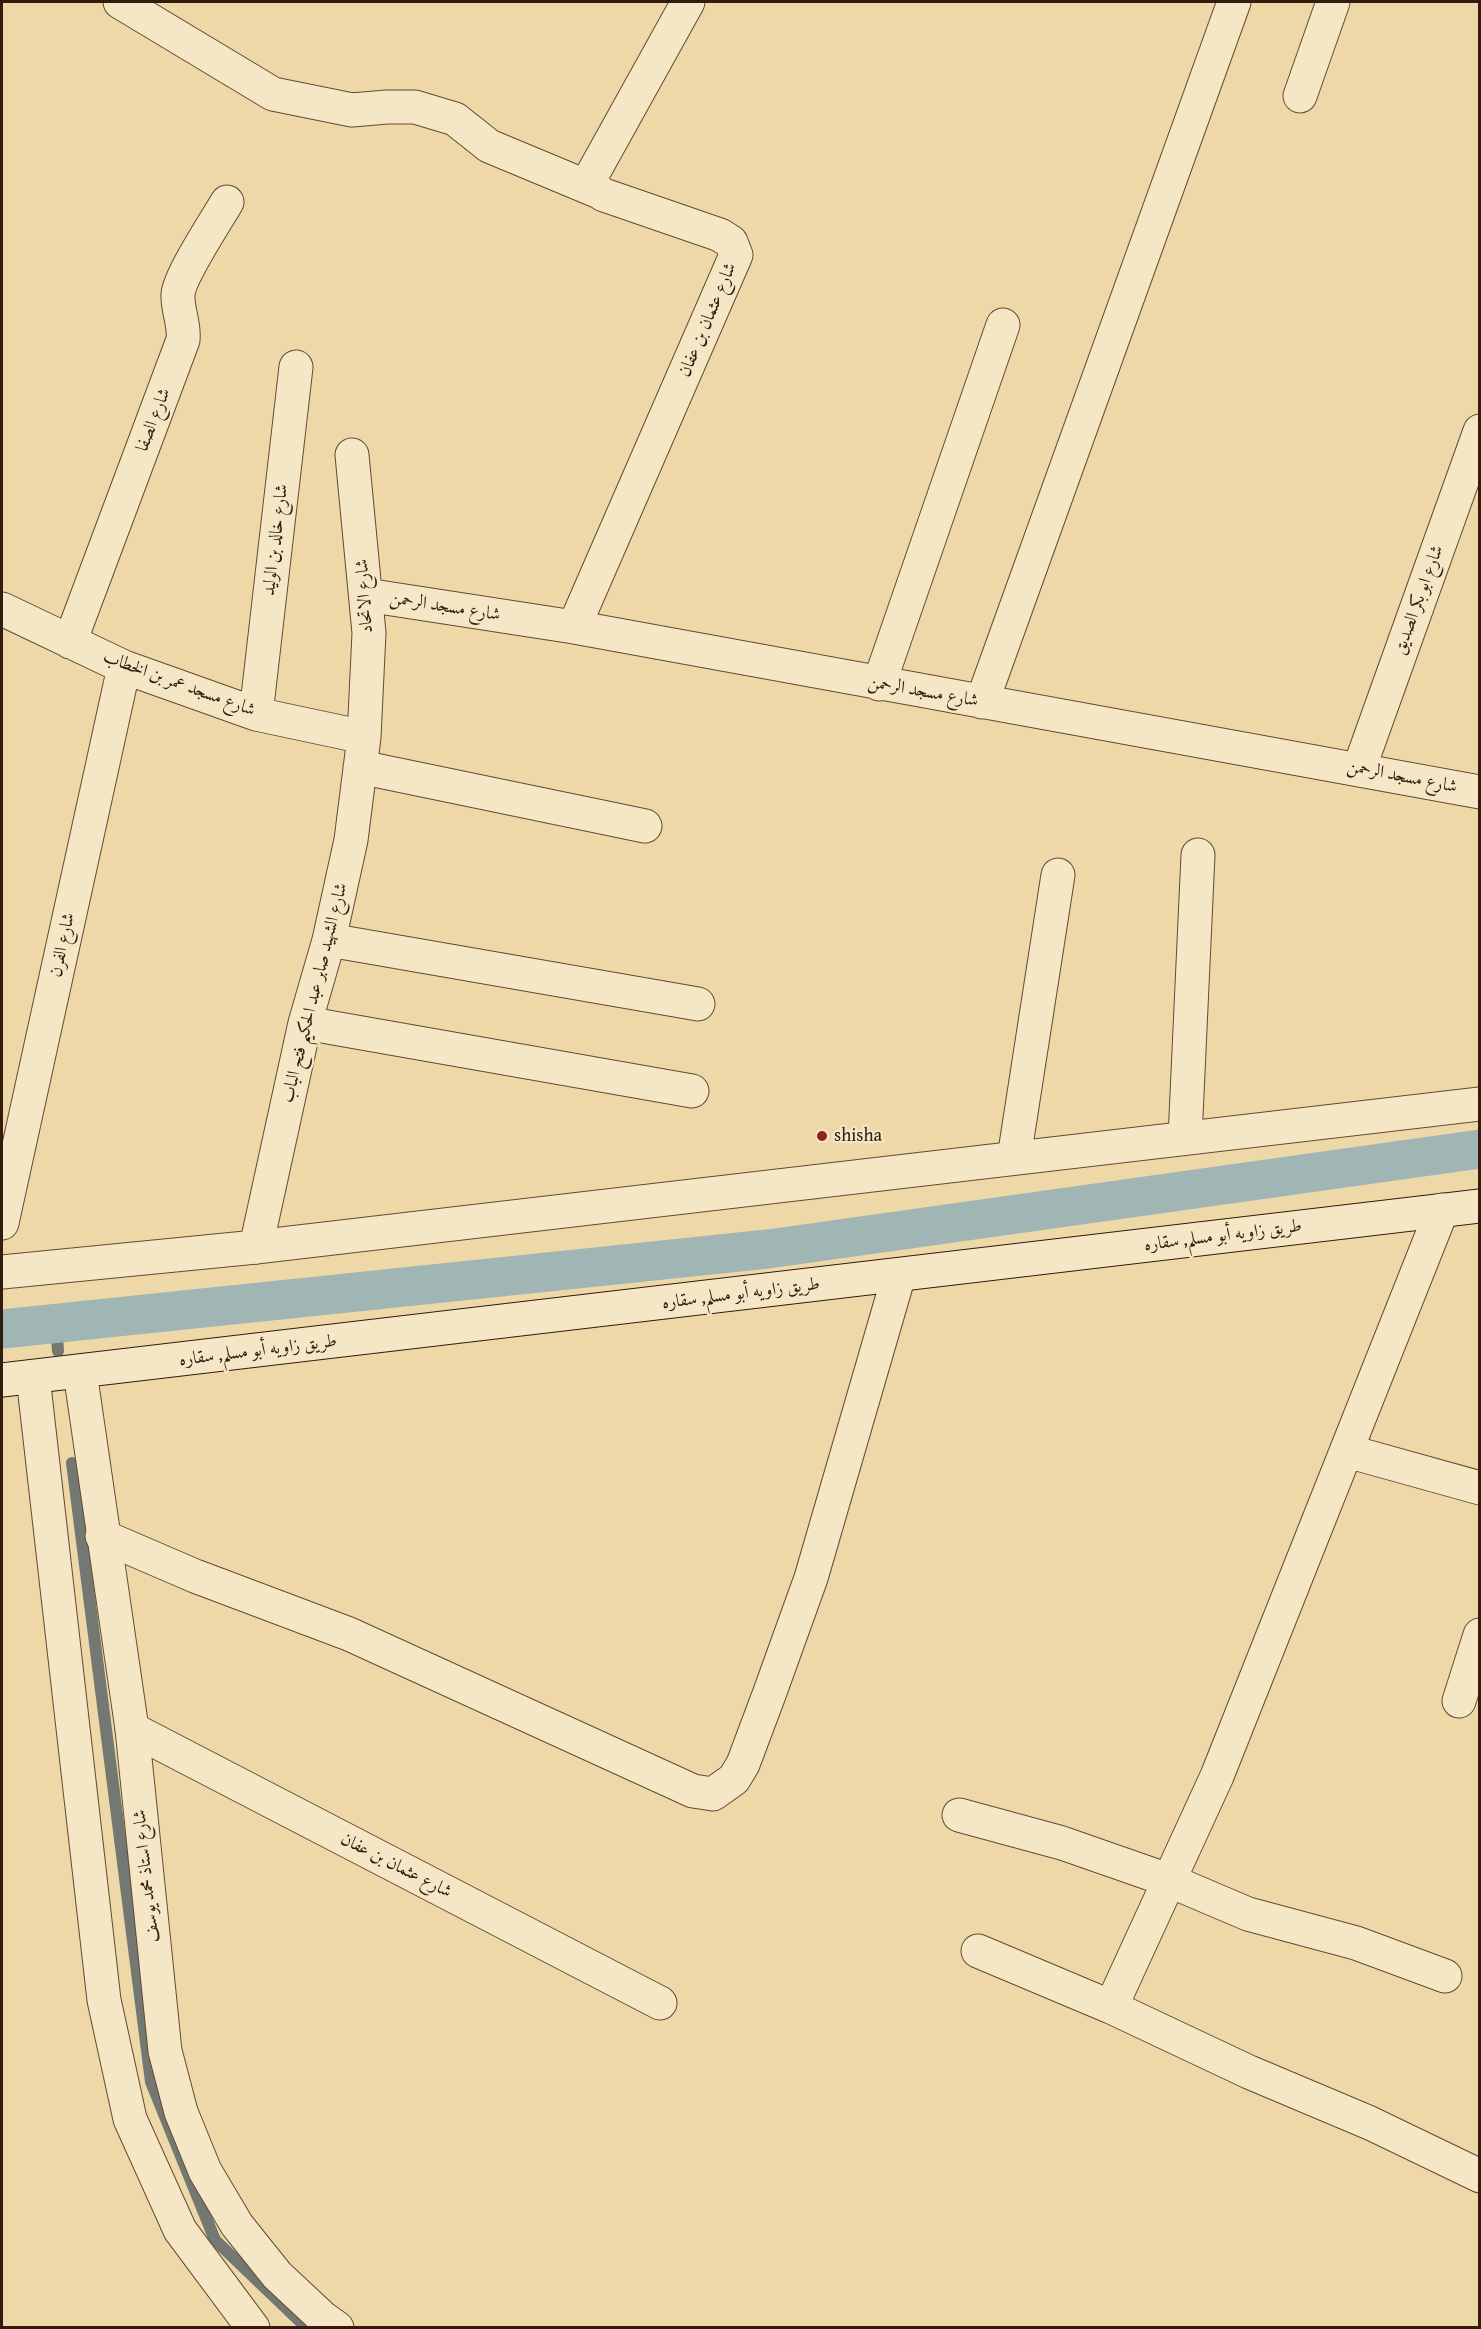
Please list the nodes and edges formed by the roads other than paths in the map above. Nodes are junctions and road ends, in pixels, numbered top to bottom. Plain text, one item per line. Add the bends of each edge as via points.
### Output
1 (120, 2) edge
2 (688, 2) edge
3 (1234, 2) edge
4 (1333, 2) edge
5 (1300, 96) dead end
6 (597, 190) junction
7 (227, 202) dead end
8 (1003, 325) dead end
9 (296, 367) dead end
10 (1479, 431) edge
11 (352, 455) dead end
12 (366, 595) junction
13 (2, 609) edge
14 (574, 627) junction
15 (70, 642) junction
16 (124, 667) junction
17 (879, 684) junction
18 (982, 702) junction
19 (256, 714) junction
20 (362, 752) junction
21 (1359, 769) junction
22 (1479, 792) edge
23 (645, 826) dead end
24 (1198, 855) dead end
25 (1058, 875) dead end
26 (329, 940) junction
27 (698, 1004) dead end
28 (305, 1023) junction
29 (692, 1091) dead end
30 (1479, 1104) edge
31 (1185, 1138) junction
32 (1014, 1158) junction
33 (1479, 1206) edge
34 (1443, 1210) junction
35 (2, 1223) edge
36 (256, 1246) junction
37 (2, 1272) edge
38 (899, 1275) junction
39 (80, 1372) junction
40 (33, 1377) junction
41 (2, 1380) edge
42 (1347, 1451) junction
43 (1479, 1488) edge
44 (102, 1536) junction
45 (1479, 1635) edge
46 (1459, 1701) dead end
47 (132, 1729) junction
48 (959, 1815) dead end
49 (1168, 1880) junction
50 (978, 1951) dead end
51 (1444, 1976) dead end
52 (660, 2003) dead end
53 (1111, 2007) junction
54 (1479, 2176) edge
55 (253, 2328) edge
56 (337, 2328) edge

1 - 6 street via 273,94 352,110 415,107 455,119 489,146
2 - 6 street via 592,175
3 - 18 street
4 - 5 street
6 - 14 street, شارع عثمان بن عفان via 720,235 731,242 736,255
7 - 15 street, شارع الصفا via 181,281 178,303 184,322 183,340
8 - 17 street
9 - 19 street, شارع خالد بن الوليد
10 - 21 street, شارع ابو بكر الصديق
11 - 12 street, شارع الاتحاد
12 - 14 street, شارع مسجد الرحمن
12 - 20 street, شارع الاتحاد via 369,633
13 - 15 street, شارع مسجد عمر بن الخطاب
14 - 17 street, شارع مسجد الرحمن
15 - 16 street, شارع مسجد عمر بن الخطاب
16 - 19 street, شارع مسجد عمر بن الخطاب
16 - 35 street, شارع الفرن
17 - 18 street, شارع مسجد الرحمن
18 - 21 street, شارع مسجد الرحمن
19 - 20 street, شارع مسجد عمر بن الخطاب
20 - 23 street, شارع مسجد عمر بن الخطاب
20 - 26 street, شارع الشهيد صابر عبد الحكيم فتح الباب via 351,840
21 - 22 street, شارع مسجد الرحمن
24 - 31 street
25 - 32 street
26 - 27 street
26 - 28 street, شارع الشهيد صابر عبد الحكيم فتح الباب
28 - 29 street
28 - 36 street, شارع الشهيد صابر عبد الحكيم فتح الباب
30 - 31 street
31 - 32 street
32 - 36 street
33 - 34 street, طريق زاويه أبو مسلم, سقاره
34 - 38 street, طريق زاويه أبو مسلم, سقاره
34 - 42 street
36 - 37 street
38 - 39 street, طريق زاويه أبو مسلم, سقاره
38 - 44 street via 811,1578 743,1764 734,1779 713,1794 693,1791 349,1634
39 - 40 street, طريق زاويه أبو مسلم, سقاره
39 - 44 street, شارع استاذ محمد يوسف
40 - 41 street, طريق زاويه أبو مسلم, سقاره
40 - 55 street via 104,2000 130,2119 180,2230
42 - 43 street
42 - 49 street via 1217,1776
44 - 47 street, شارع استاذ محمد يوسف
45 - 46 street
47 - 52 street, شارع عثمان بن عفان
47 - 56 street, شارع استاذ محمد يوسف via 165,2051 181,2112 205,2171 237,2225 277,2275
48 - 49 street via 1062,1843
49 - 51 street via 1248,1914 1356,1942
49 - 53 street
50 - 53 street
53 - 54 street

